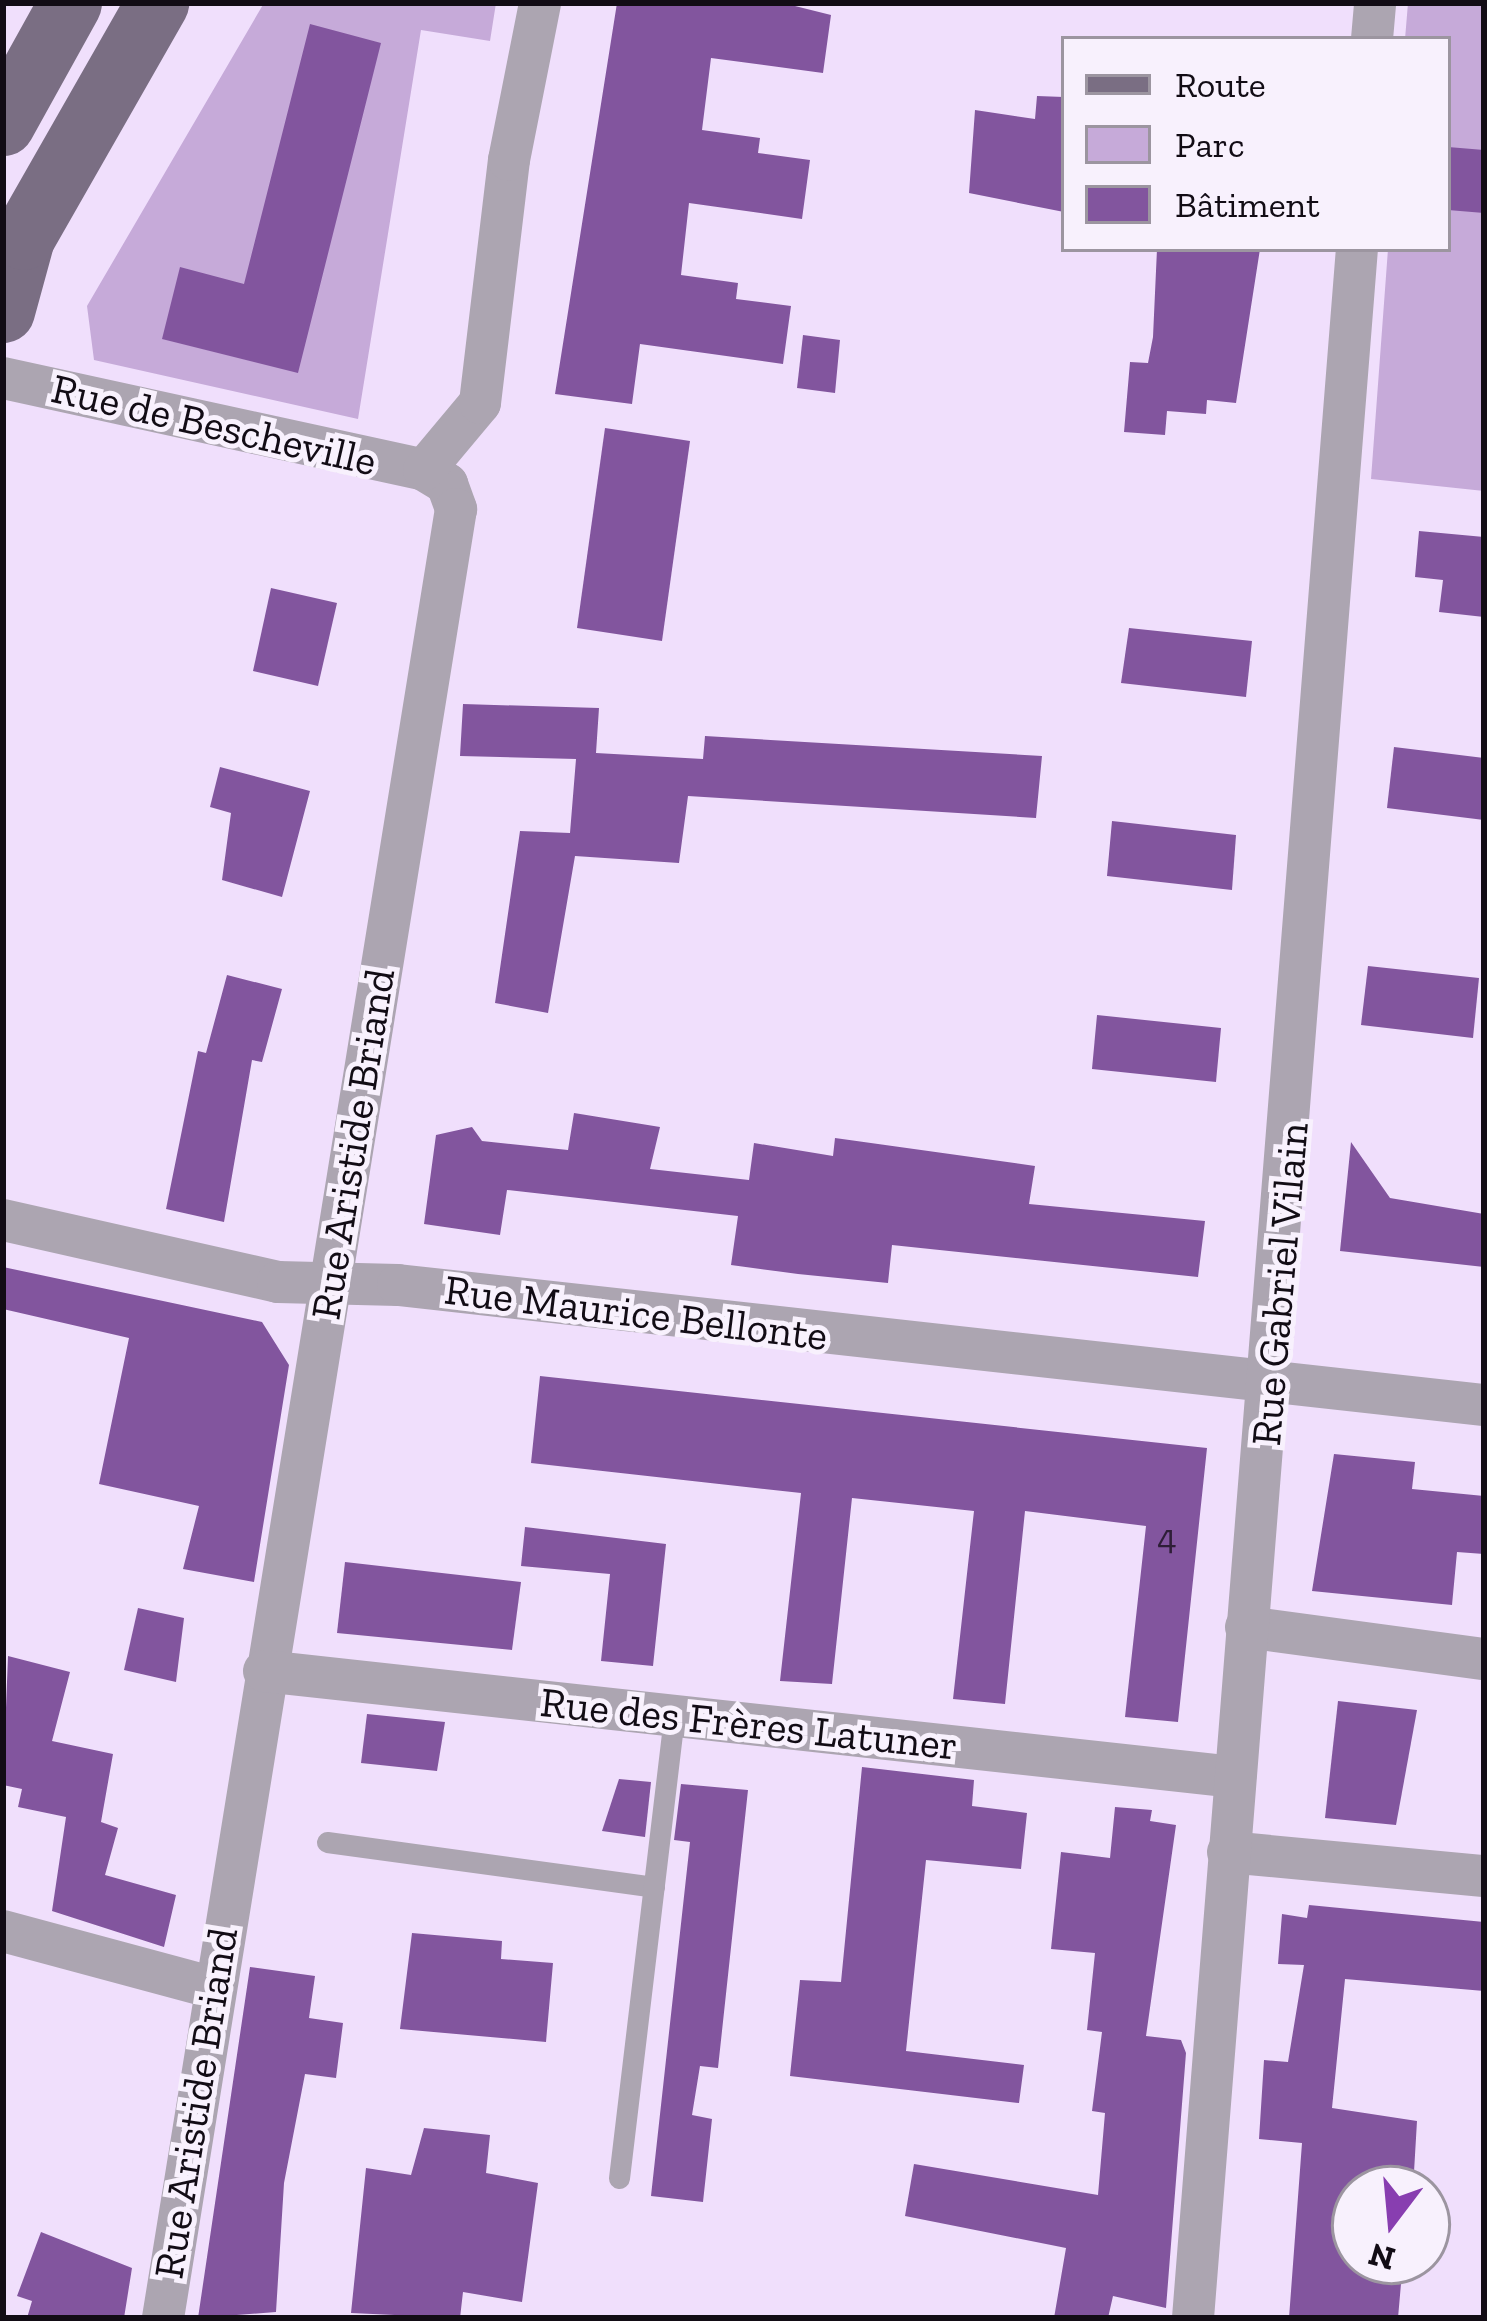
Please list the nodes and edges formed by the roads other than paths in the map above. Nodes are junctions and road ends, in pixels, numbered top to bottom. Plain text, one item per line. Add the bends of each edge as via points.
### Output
1 (70, 3) edge
2 (157, 3) edge
3 (540, 3) edge
4 (1375, 3) edge
5 (1372, 36) edge
6 (3, 124) edge
7 (1357, 252) edge
8 (3, 311) edge
9 (3, 378) edge
10 (424, 470) junction
11 (3, 1220) edge
12 (329, 1284) junction
13 (1274, 1388) junction
14 (1484, 1405) edge
15 (1246, 1628) junction
16 (1484, 1659) edge
17 (264, 1671) junction
18 (674, 1716) junction
19 (1234, 1777) junction
20 (327, 1842) dead end
21 (1228, 1852) junction
22 (1484, 1876) edge
23 (654, 1886) junction
24 (3, 1931) edge
25 (214, 1988) junction
26 (620, 2178) dead end
27 (163, 2318) edge
28 (1192, 2318) edge

1 - 6 main road
2 - 8 main road via 16,251
3 - 10 street via 509,160 480,403
4 - 5 street
7 - 13 street, Rue Gabriel Vilain
9 - 10 street, Rue de Bescheville
10 - 12 street, Rue Aristide Briand via 447,484 455,542
11 - 12 street, Rue Maurice Bellonte via 278,1282
12 - 13 street, Rue Maurice Bellonte
12 - 17 street, Rue Aristide Briand
13 - 14 street, Rue Maurice Bellonte
13 - 15 street, Rue Gabriel Vilain
15 - 16 street
15 - 19 street, Rue Gabriel Vilain
17 - 18 street, Rue des Frères Latuner
17 - 25 street, Rue Aristide Briand
18 - 19 street, Rue des Frères Latuner
18 - 23 lane
19 - 21 street, Rue Gabriel Vilain
20 - 23 lane
21 - 22 street
21 - 28 street, Rue Gabriel Vilain
23 - 26 lane
24 - 25 street
25 - 27 street, Rue Aristide Briand

